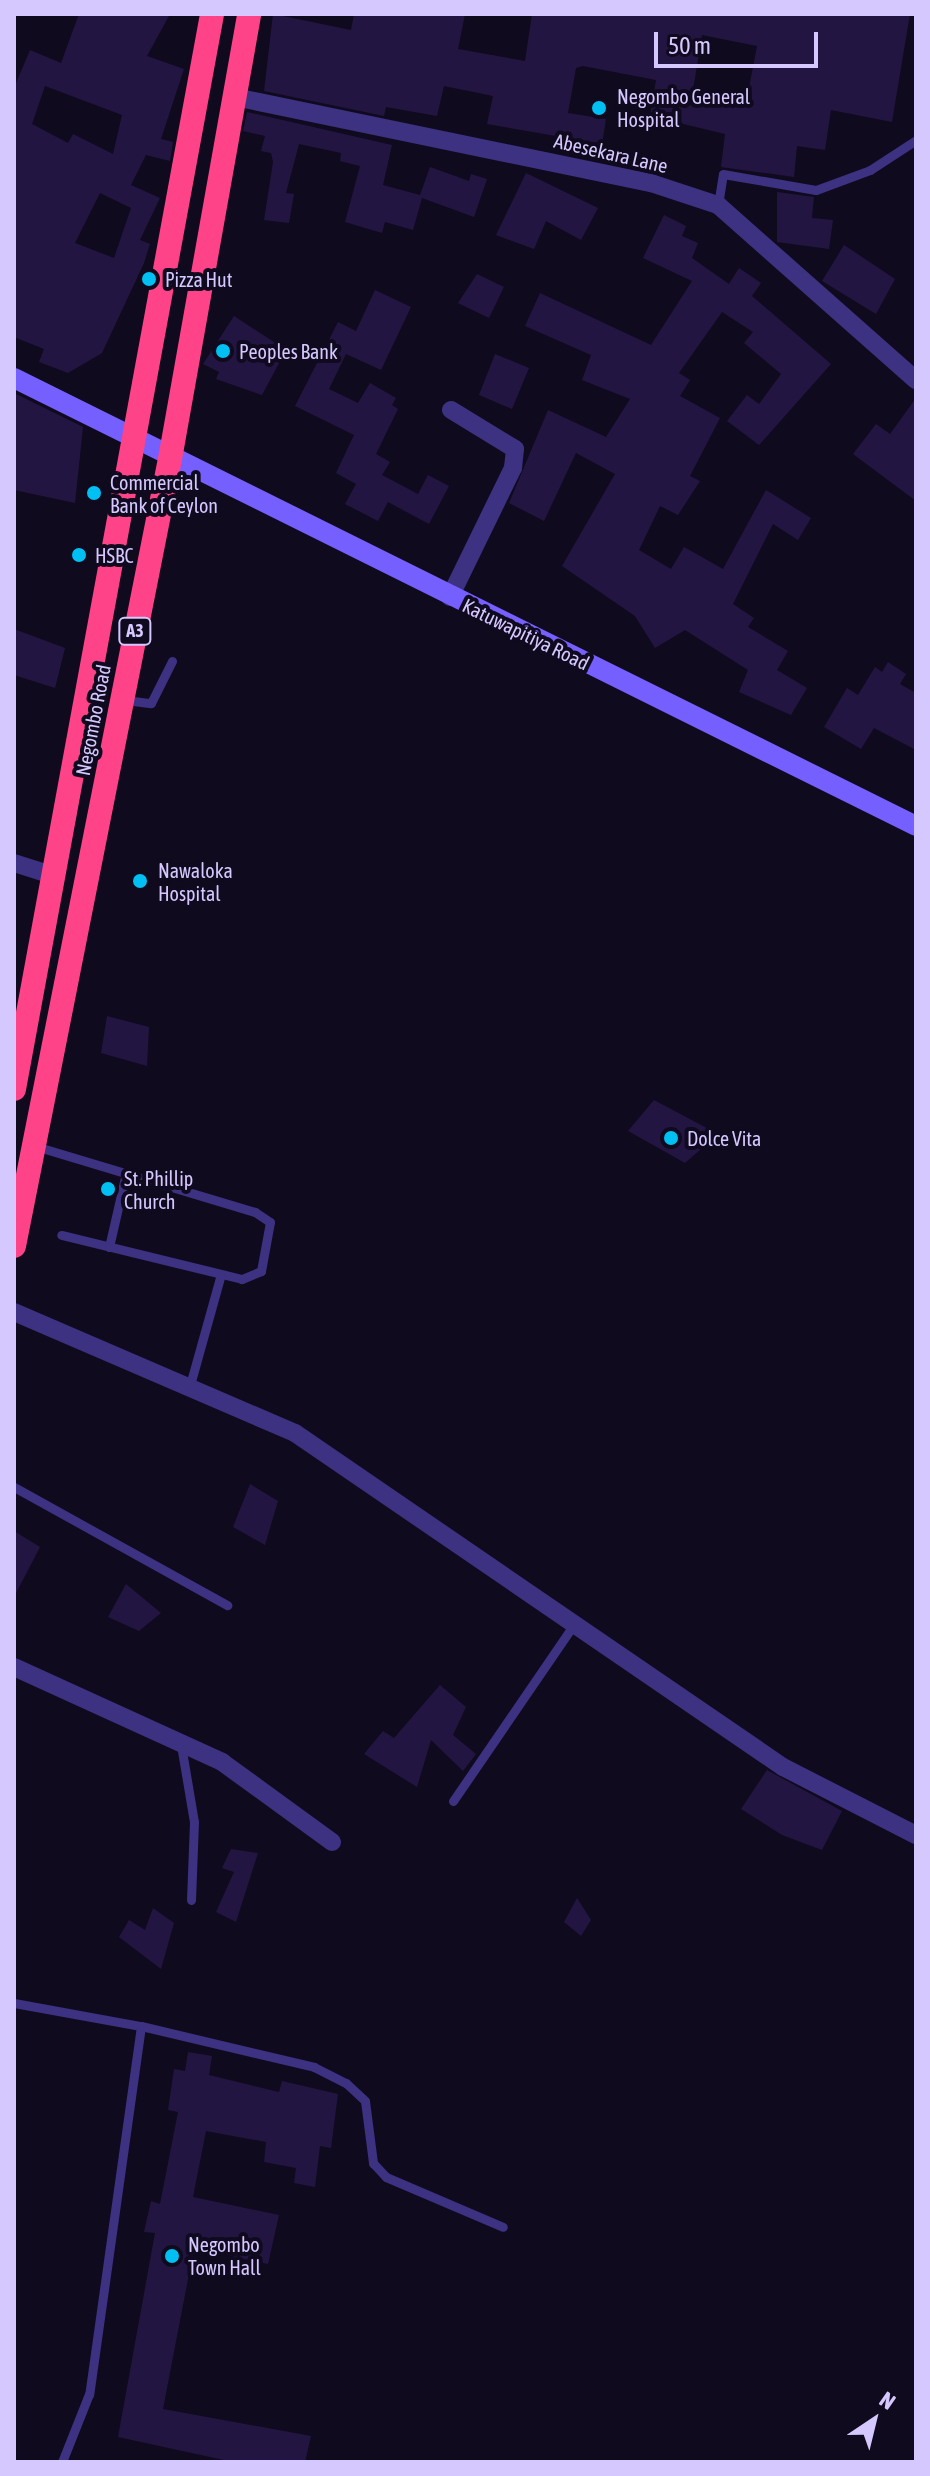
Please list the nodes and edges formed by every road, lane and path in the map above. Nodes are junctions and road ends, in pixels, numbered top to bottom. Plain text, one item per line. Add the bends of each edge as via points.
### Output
1 (212, 14) edge
2 (249, 14) edge
3 (235, 97) junction
4 (916, 140) edge
5 (718, 205) junction
6 (14, 378) edge
7 (916, 380) edge
8 (451, 410) dead end
9 (136, 442) junction
10 (170, 459) junction
11 (450, 597) junction
12 (172, 661) dead end
13 (121, 700) junction
14 (916, 826) edge
15 (14, 863) edge
16 (55, 876) junction
17 (14, 1089) edge
18 (32, 1145) junction
19 (126, 1173) junction
20 (61, 1235) dead end
21 (14, 1246) edge
22 (109, 1247) junction
23 (221, 1274) junction
24 (14, 1312) edge
25 (190, 1385) junction
26 (14, 1487) edge
27 (227, 1605) dead end
28 (573, 1626) junction
29 (14, 1667) edge
30 (180, 1741) junction
31 (453, 1801) dead end
32 (916, 1835) edge
33 (332, 1842) dead end
34 (191, 1900) dead end
35 (14, 2003) edge
36 (141, 2026) junction
37 (503, 2227) dead end
38 (62, 2462) edge

1 - 9 highway, Negombo Road / A3
2 - 3 highway, Negombo Road / A3
3 - 5 street, Abesekara Lane via 651,183
3 - 10 highway, Negombo Road / A3
4 - 5 lane via 870,170 816,190 723,174
5 - 7 street, Abesekara Lane
6 - 9 street, Katuwapitiya Road
8 - 11 street via 515,449 513,468
9 - 10 street, Katuwapitiya Road
9 - 16 highway, Negombo Road / A3
10 - 11 street, Katuwapitiya Road
10 - 13 highway, Negombo Road / A3
11 - 14 street, Katuwapitiya Road
12 - 13 lane via 151,703
13 - 18 highway, Negombo Road / A3
15 - 16 street
16 - 17 highway, Negombo Road / A3
18 - 19 lane
18 - 21 highway, Negombo Road / A3
19 - 22 lane
19 - 23 lane via 266,1217 261,1271 242,1279
20 - 22 lane
22 - 23 lane
23 - 25 lane
24 - 25 street
25 - 28 street via 295,1433
26 - 27 lane
28 - 31 lane
28 - 32 street via 783,1767
29 - 30 street
30 - 33 street
30 - 34 lane via 194,1822
35 - 36 lane
36 - 37 lane via 314,2067 346,2083 365,2101 373,2163 386,2177
36 - 38 lane via 89,2394

